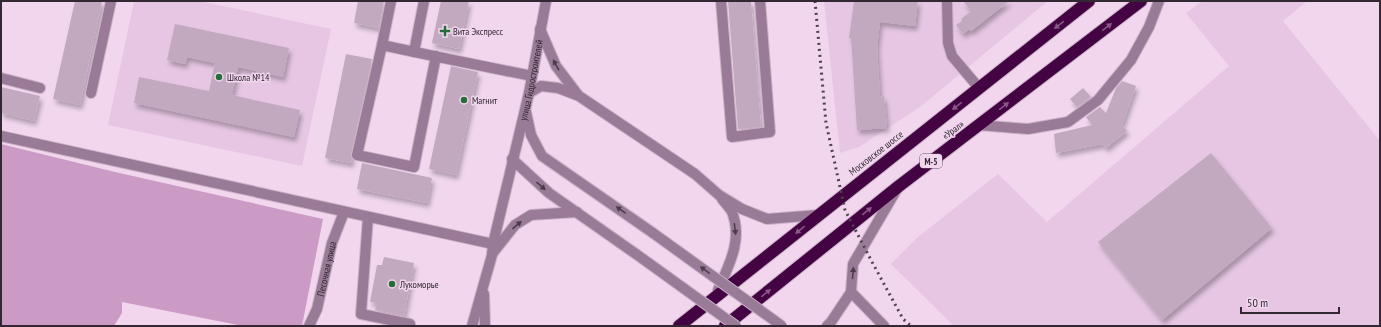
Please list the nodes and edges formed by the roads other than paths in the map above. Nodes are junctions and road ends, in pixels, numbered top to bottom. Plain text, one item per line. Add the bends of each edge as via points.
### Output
1 (111, 1) edge
2 (391, 1) edge
3 (424, 1) edge
4 (546, 1) edge
5 (721, 1) edge
6 (760, 1) edge
7 (947, 1) edge
8 (1089, 1) edge
9 (1141, 1) edge
10 (1159, 1) edge
11 (540, 29) junction
12 (382, 45) junction
13 (414, 52) junction
14 (436, 56) junction
15 (532, 76) junction
16 (1, 78) edge
17 (40, 88) dead end
18 (979, 88) junction
19 (91, 93) dead end
20 (529, 93) junction
21 (579, 96) junction
22 (525, 106) junction
23 (978, 126) junction
24 (1, 136) edge
25 (512, 159) junction
26 (898, 186) junction
27 (719, 195) junction
28 (344, 212) junction
29 (577, 212) junction
30 (818, 215) junction
31 (368, 217) junction
32 (493, 244) junction
33 (492, 255) junction
34 (484, 281) junction
35 (851, 292) junction
36 (715, 298) junction
37 (410, 324) dead end
38 (309, 326) edge
39 (472, 326) edge
40 (485, 326) edge
41 (679, 326) edge
42 (725, 326) edge
43 (736, 326) edge
44 (782, 326) edge
45 (827, 326) edge
46 (884, 326) edge

1 - 19 street
2 - 12 street
3 - 13 street
4 - 11 street, улица Гидростроителей
5 - 6 street via 732,137 770,132
7 - 18 street via 948,43 952,56
8 -> 18 highway, Московское шоссе
23 -> 9 highway, «Урал» / М-5
10 - 23 street via 1149,27 1131,60 1098,100 1068,122 1028,129
11 - 15 street, улица Гидростроителей
21 -> 11 street via 556,66
12 - 13 street
12 - 14 street via 357,155 414,168
13 - 14 street
14 - 15 street
15 - 20 street, улица Гидростроителей
16 - 17 street
18 -> 30 highway, Московское шоссе
20 - 21 street via 541,86 558,88
20 - 22 street, улица Гидростроителей
21 - 27 street via 695,174
22 - 25 street, улица Гидростроителей
44 -> 22 street, bridge via 542,156 531,135
23 - 26 highway, «Урал» / М-5
24 - 28 street
25 -> 29 street via 549,193
25 - 32 street, улица Гидростроителей
35 -> 26 street via 853,264
42 -> 26 highway, «Урал» / М-5
27 - 30 street via 742,209 767,219
27 -> 36 street via 731,211 737,230 733,256
28 - 31 street
28 - 38 street, Песочная улица via 332,243 317,309
33 -> 29 street via 515,225 531,215
29 - 43 street, bridge
30 -> 36 highway, Московское шоссе
31 - 32 street
31 - 37 street via 362,314
32 - 33 street, улица Гидростроителей
33 - 34 street
34 - 39 street
34 - 40 street
35 - 45 street
35 - 46 street
36 - 41 highway, Московское шоссе

